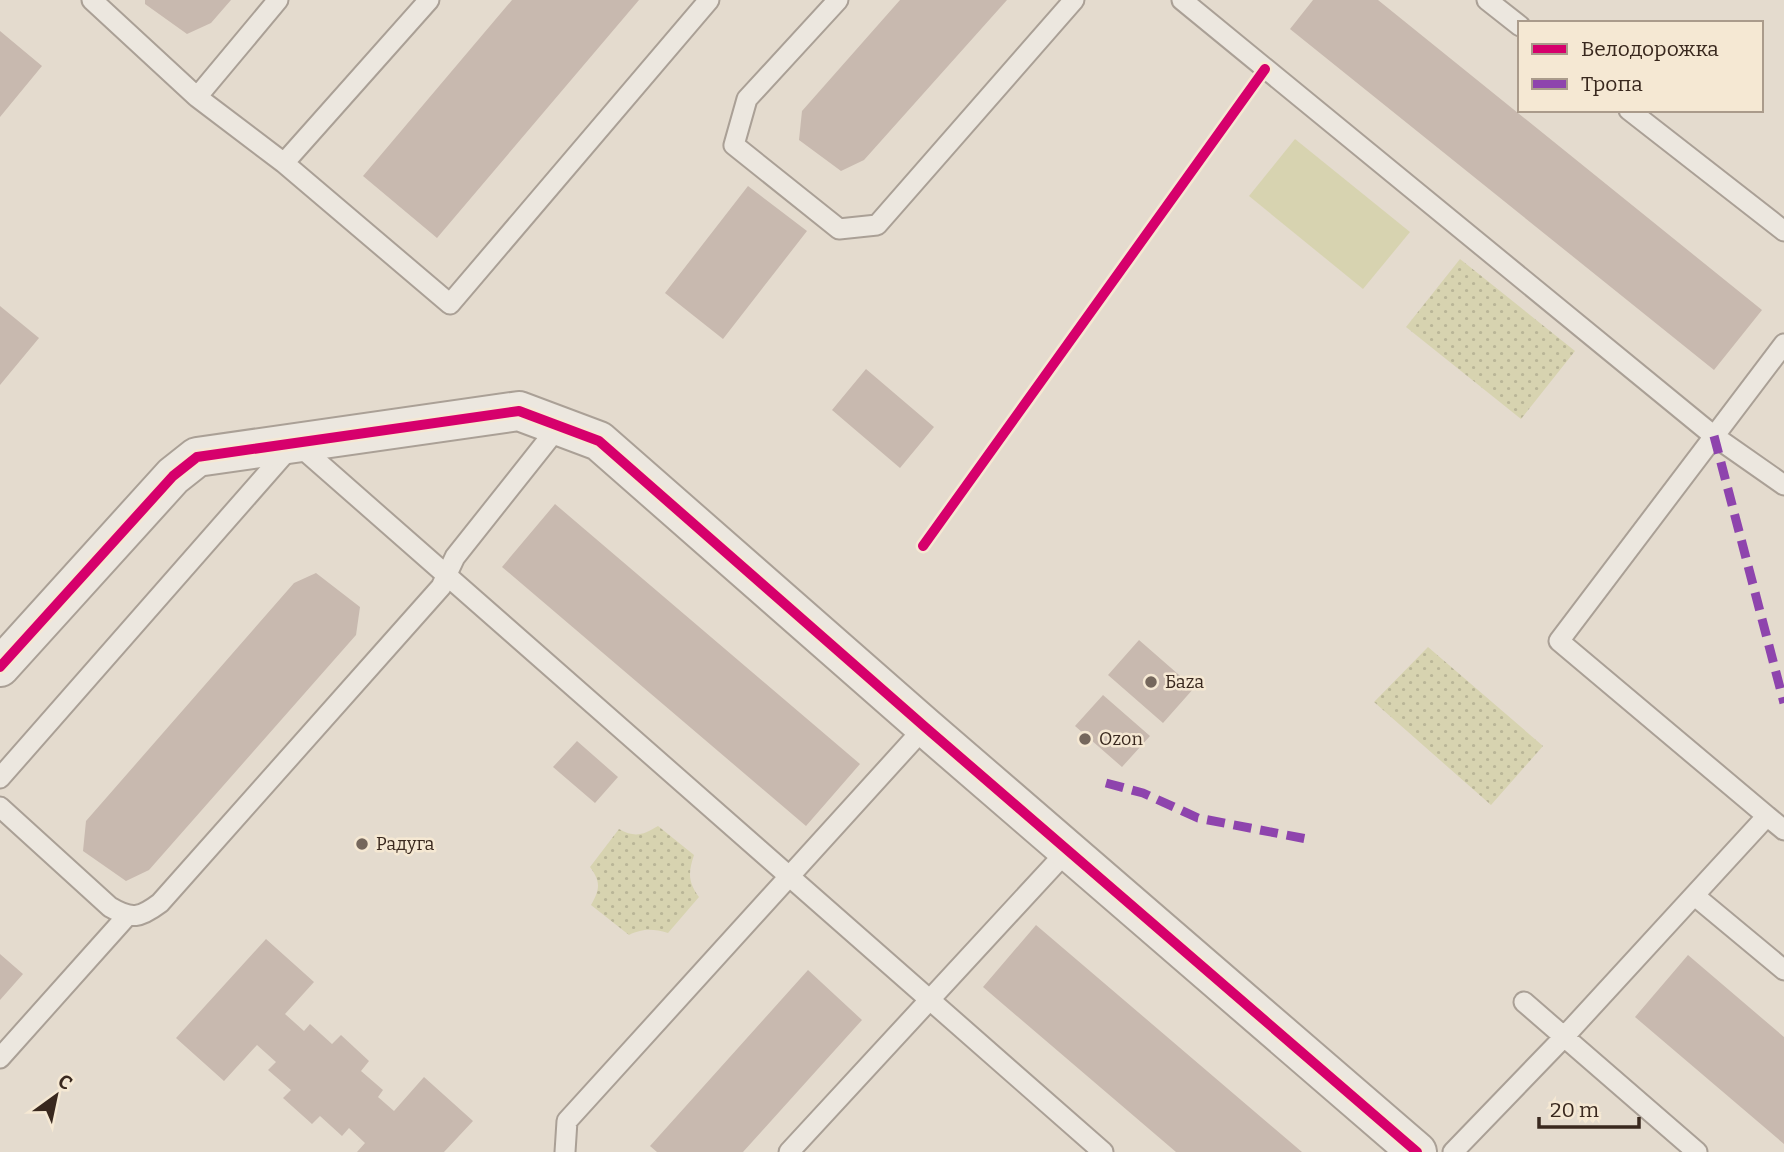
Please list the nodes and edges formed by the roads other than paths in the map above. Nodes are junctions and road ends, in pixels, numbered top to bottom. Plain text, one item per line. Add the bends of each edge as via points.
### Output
1 (92, 0) edge
2 (278, 0) edge
3 (429, 0) edge
4 (709, 0) edge
5 (838, 0) edge
6 (1074, 0) edge
7 (1182, 0) edge
8 (1487, 0) edge
9 (1518, 24) edge
10 (197, 97) junction
11 (1632, 112) edge
12 (284, 163) junction
13 (1784, 231) edge
14 (1784, 344) edge
15 (559, 426) junction
16 (1714, 436) junction
17 (295, 442) junction
18 (1784, 485) edge
19 (447, 575) junction
20 (0, 667) edge
21 (925, 727) junction
22 (0, 778) edge
23 (0, 807) edge
24 (1767, 816) junction
25 (1784, 830) edge
26 (1068, 850) junction
27 (791, 877) junction
28 (1695, 896) junction
29 (127, 916) junction
30 (1784, 970) edge
31 (930, 1000) junction
32 (1524, 1002) dead end
33 (1563, 1038) junction
34 (0, 1058) edge
35 (565, 1152) edge
36 (789, 1152) edge
37 (1103, 1152) edge
38 (1417, 1152) edge
39 (1452, 1152) edge
40 (1697, 1152) edge

1 - 10 lane
2 - 10 lane
3 - 12 lane
4 - 12 lane via 450,304
5 - 6 lane via 747,99 734,145 839,229 877,225
7 - 16 lane
8 - 9 lane
10 - 12 lane
11 - 13 lane
14 - 16 lane
15 - 17 street via 519,411
15 - 19 lane via 455,557
15 - 21 street via 599,441
16 - 18 lane
16 - 24 lane via 1559,641
17 - 19 lane
17 - 20 street via 197,457 173,476
17 - 22 lane
19 - 27 lane
19 - 29 lane via 160,903 145,914
21 - 26 street
21 - 27 lane
23 - 29 lane via 110,907
24 - 25 lane
24 - 28 lane
26 - 31 lane
26 - 38 street
27 - 31 lane
27 - 35 lane via 567,1121
28 - 30 lane
28 - 33 lane
29 - 34 lane
31 - 36 lane
31 - 37 lane
32 - 33 lane
33 - 39 lane
33 - 40 lane

